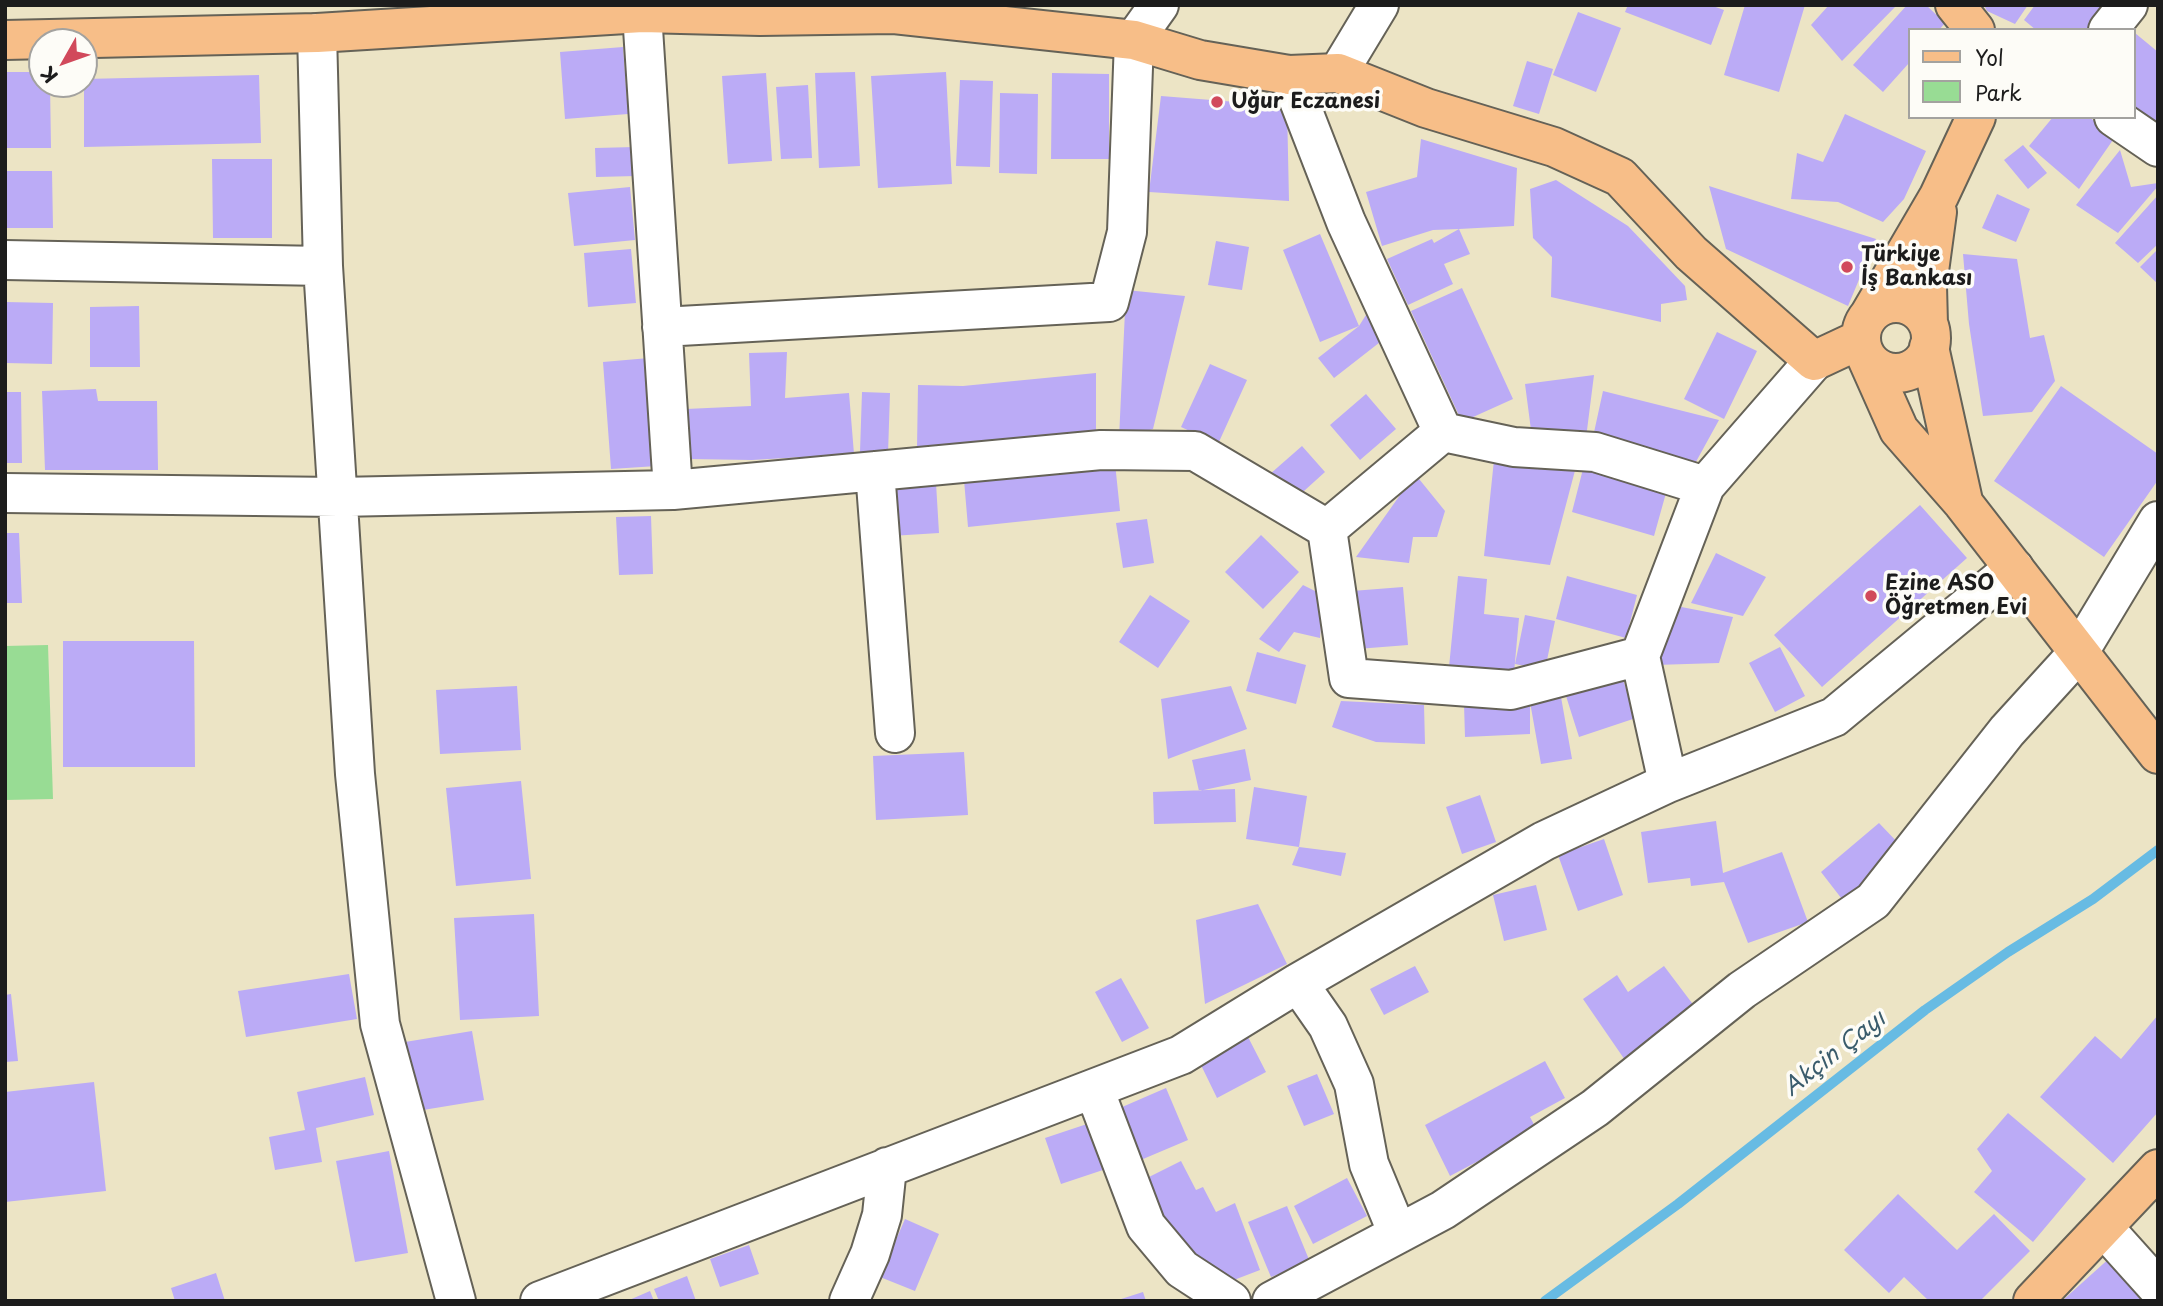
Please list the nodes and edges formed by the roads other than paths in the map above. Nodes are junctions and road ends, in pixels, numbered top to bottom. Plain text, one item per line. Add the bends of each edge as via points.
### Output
1 (1158, 5) edge
2 (1379, 5) edge
3 (1955, 5) edge
4 (2128, 5) edge
5 (898, 9) edge
6 (642, 13) junction
7 (318, 19) edge
8 (1973, 28) edge
9 (2110, 28) edge
10 (5, 40) edge
11 (1134, 40) junction
12 (1338, 73) junction
13 (1289, 75) junction
14 (1975, 119) edge
15 (2118, 119) edge
16 (2158, 148) edge
17 (1938, 196) junction
18 (5, 260) edge
19 (323, 265) junction
20 (662, 327) junction
21 (1865, 336) junction
22 (1929, 336) junction
23 (1814, 361) junction
24 (1443, 432) junction
25 (875, 471) junction
26 (1705, 486) junction
27 (673, 490) junction
28 (5, 493) edge
29 (338, 497) junction
30 (1963, 503) junction
31 (2158, 521) edge
32 (1327, 529) junction
33 (2014, 568) junction
34 (2079, 652) junction
35 (1640, 656) junction
36 (895, 733) dead end
37 (2158, 754) edge
38 (1668, 783) junction
39 (1298, 983) junction
40 (1094, 1089) junction
41 (887, 1167) junction
42 (2158, 1169) edge
43 (2104, 1228) junction
44 (1398, 1234) junction
45 (2158, 1288) edge
46 (456, 1301) edge
47 (540, 1301) edge
48 (849, 1301) edge
49 (1231, 1301) edge
50 (1272, 1301) edge
51 (2033, 1301) edge

1 - 11 street
2 - 12 street
3 - 8 main road
4 - 9 street
5 - 6 main road via 760,16
5 - 11 main road
6 - 7 main road
6 - 20 street
7 - 10 main road
7 - 19 street
11 - 13 main road via 1200,60
11 - 20 street via 1127,232 1109,302
12 - 13 main road
12 - 23 main road via 1426,107 1554,147 1620,177 1692,253
13 - 24 street via 1346,222
14 - 17 main road
15 - 16 street
17 - 21 main road
17 - 22 main road via 1927,286
18 - 19 street
19 - 29 street
20 - 27 street
21 - 22 main road via 1879,307 1901,303 1913,307
21 - 22 main road via 1873,365 1895,373 1917,366
21 - 23 main road
21 - 30 main road via 1899,430
22 - 30 main road
23 - 26 street
24 - 26 street via 1514,447 1595,452
24 - 32 street
25 - 27 street
25 - 32 street via 1101,450 1195,451
25 - 36 street
26 - 35 street
27 - 29 street
28 - 29 street
29 - 46 street via 355,774 380,1024
30 - 33 main road
31 - 34 street
32 - 35 street via 1349,678 1511,690
33 - 34 main road
33 - 38 street via 1834,717
34 - 37 main road
34 - 44 street via 2007,731 1873,901 1742,990 1595,1108 1443,1210
35 - 38 street
38 - 39 street via 1544,841
39 - 40 street via 1181,1055
39 - 44 street via 1328,1027 1354,1084 1369,1164
40 - 41 street
40 - 49 street via 1146,1226 1182,1269
41 - 47 street
41 - 48 street via 882,1215
42 - 43 main road
43 - 45 street
43 - 51 main road
44 - 50 street

